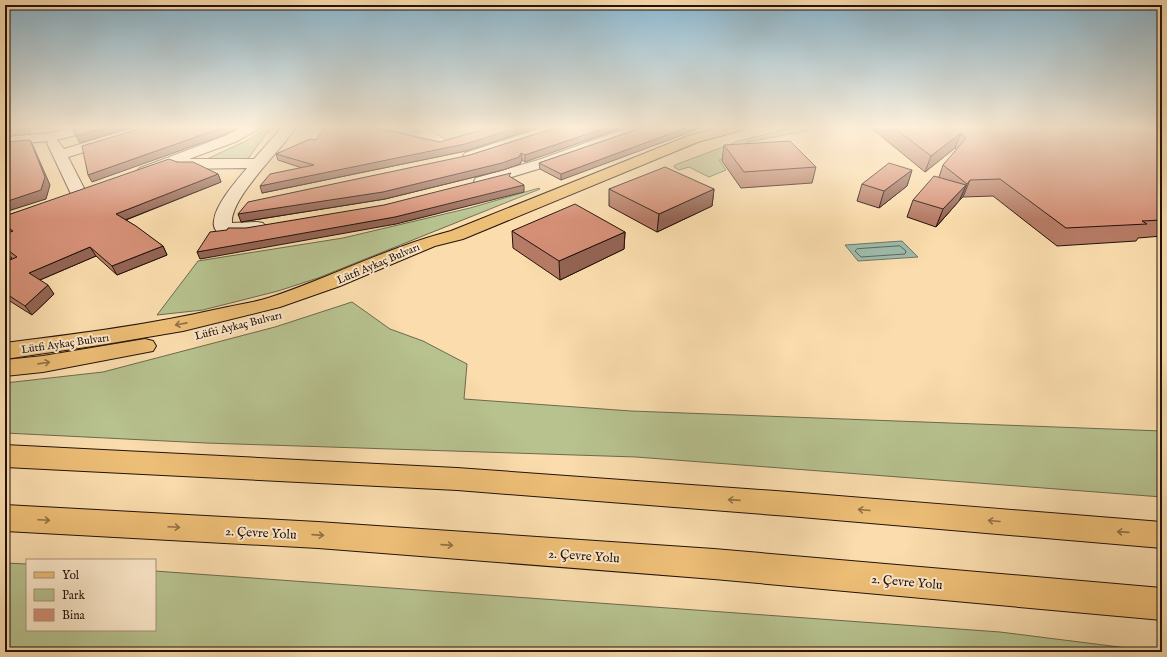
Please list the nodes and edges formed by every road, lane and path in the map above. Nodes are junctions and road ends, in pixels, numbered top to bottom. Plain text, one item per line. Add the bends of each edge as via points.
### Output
1 (61, 158) edge
2 (180, 158) edge
3 (264, 158) edge
4 (459, 158) edge
5 (555, 158) edge
6 (647, 158) edge
7 (455, 159) edge
8 (260, 162) junction
9 (163, 164) junction
10 (132, 176) edge
11 (470, 184) edge
12 (79, 194) edge
13 (250, 202) edge
14 (228, 207) junction
15 (271, 224) edge
16 (6, 355) edge
17 (5, 456) edge
18 (5, 518) edge
19 (1162, 535) edge
20 (1158, 604) edge

1 - 12 street
2 - 9 street
3 - 8 street
4 - 7 street
5 - 11 street
6 - 16 main road, Lüfti Aykaç Bulvarı via 457,235 433,250 318,302 278,315 102,354
8 - 9 street
8 - 14 street via 240,186
9 - 10 street
13 - 14 street
14 - 15 street via 221,222 224,230
19 -> 17 main road via 465,480
18 -> 20 main road, 2. Çevre Yolu via 318,535 706,563

